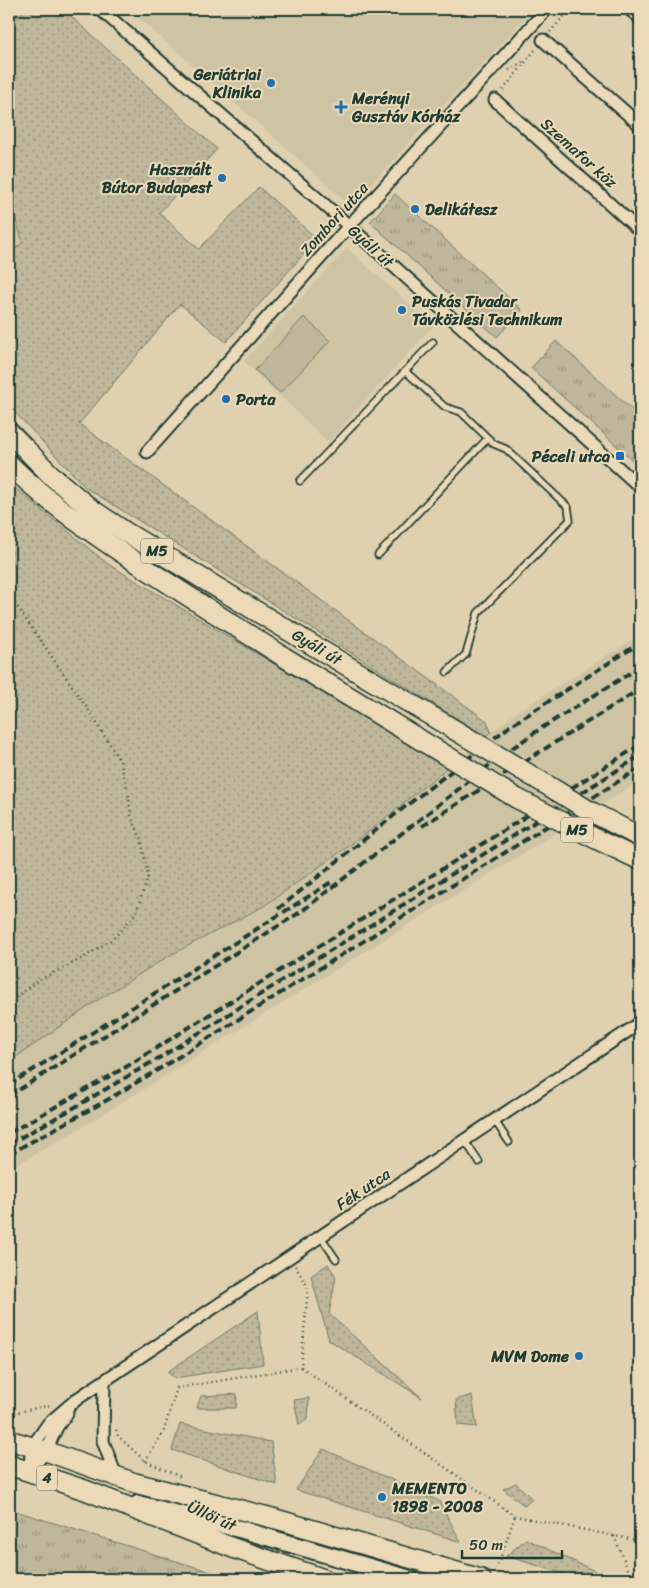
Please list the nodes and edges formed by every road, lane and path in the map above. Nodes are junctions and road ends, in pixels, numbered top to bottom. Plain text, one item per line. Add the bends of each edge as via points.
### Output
1 (100, 9) edge
2 (547, 9) edge
3 (570, 9) edge
4 (630, 9) edge
5 (640, 18) edge
6 (543, 40) junction
7 (495, 100) joint
8 (640, 125) edge
9 (349, 226) junction
10 (640, 231) edge
11 (433, 342) dead end
12 (405, 371) junction
13 (9, 432) edge
14 (488, 438) junction
15 (147, 452) dead end
16 (9, 464) edge
17 (300, 481) dead end
18 (640, 487) edge
19 (378, 555) dead end
20 (9, 594) edge
21 (447, 672) dead end
22 (640, 836) edge
23 (640, 860) edge
24 (9, 1002) edge
25 (640, 1023) edge
26 (495, 1121) junction
27 (465, 1141) junction
28 (509, 1142) dead end
29 (479, 1162) dead end
30 (321, 1237) junction
31 (290, 1257) junction
32 (336, 1259) dead end
33 (301, 1368) junction
34 (104, 1381) junction
35 (77, 1399) junction
36 (9, 1414) edge
37 (114, 1428) dead end
38 (9, 1440) edge
39 (39, 1449) junction
40 (9, 1465) edge
41 (29, 1472) junction
42 (116, 1476) junction
43 (135, 1483) junction
44 (85, 1490) junction
45 (515, 1516) junction
46 (243, 1530) junction
47 (614, 1536) junction
48 (640, 1541) edge
49 (498, 1565) dead end
50 (324, 1579) edge
51 (410, 1579) edge
52 (482, 1579) edge
53 (632, 1579) edge

1 - 9 street, Gyáli út
2 - 9 street, Zombori utca
3 - 6 path
4 - 5 street
6 - 7 path
6 - 8 street
7 - 10 street, Szemafor köz
9 - 15 street, Zombori utca
9 - 18 street, Gyáli út
11 - 12 lane
12 - 14 lane via 445,407 461,412
12 - 17 lane
13 - 22 main road, Gyáli út / M5, bridge via 53,478 127,533 588,810
14 - 19 lane
14 - 21 lane via 506,449 568,507 570,520 478,613 466,654
16 - 23 main road, Gyáli út / M5, bridge via 30,485 95,535 197,602 516,798
20 - 24 path via 120,761 148,877 136,913 113,939 36,981
25 - 26 street, Fék utca
26 - 27 street, Fék utca
26 - 28 lane
27 - 29 lane
27 - 30 street, Fék utca
30 - 31 street, Fék utca
30 - 32 lane
31 - 33 path via 308,1287
31 - 34 street, Fék utca
33 - 37 path via 177,1388 162,1433 145,1461 118,1436
33 - 45 path
34 - 35 street, Fék utca
34 - 42 street via 103,1441
35 - 36 path
35 - 39 street, Fék utca
38 - 39 main road, Üllői út / 4
39 - 41 street, Fék utca
39 - 42 main road, Üllői út / 4
40 - 41 main road, Üllői út / 4
41 - 44 main road, Üllői út / 4
42 - 43 main road, Üllői út / 4
43 - 46 main road, Üllői út
43 - 52 main road via 276,1519
44 - 46 main road, Üllői út
44 - 50 main road via 233,1548
45 - 47 path
45 - 49 path
46 - 51 main road
47 - 48 path
47 - 53 path

